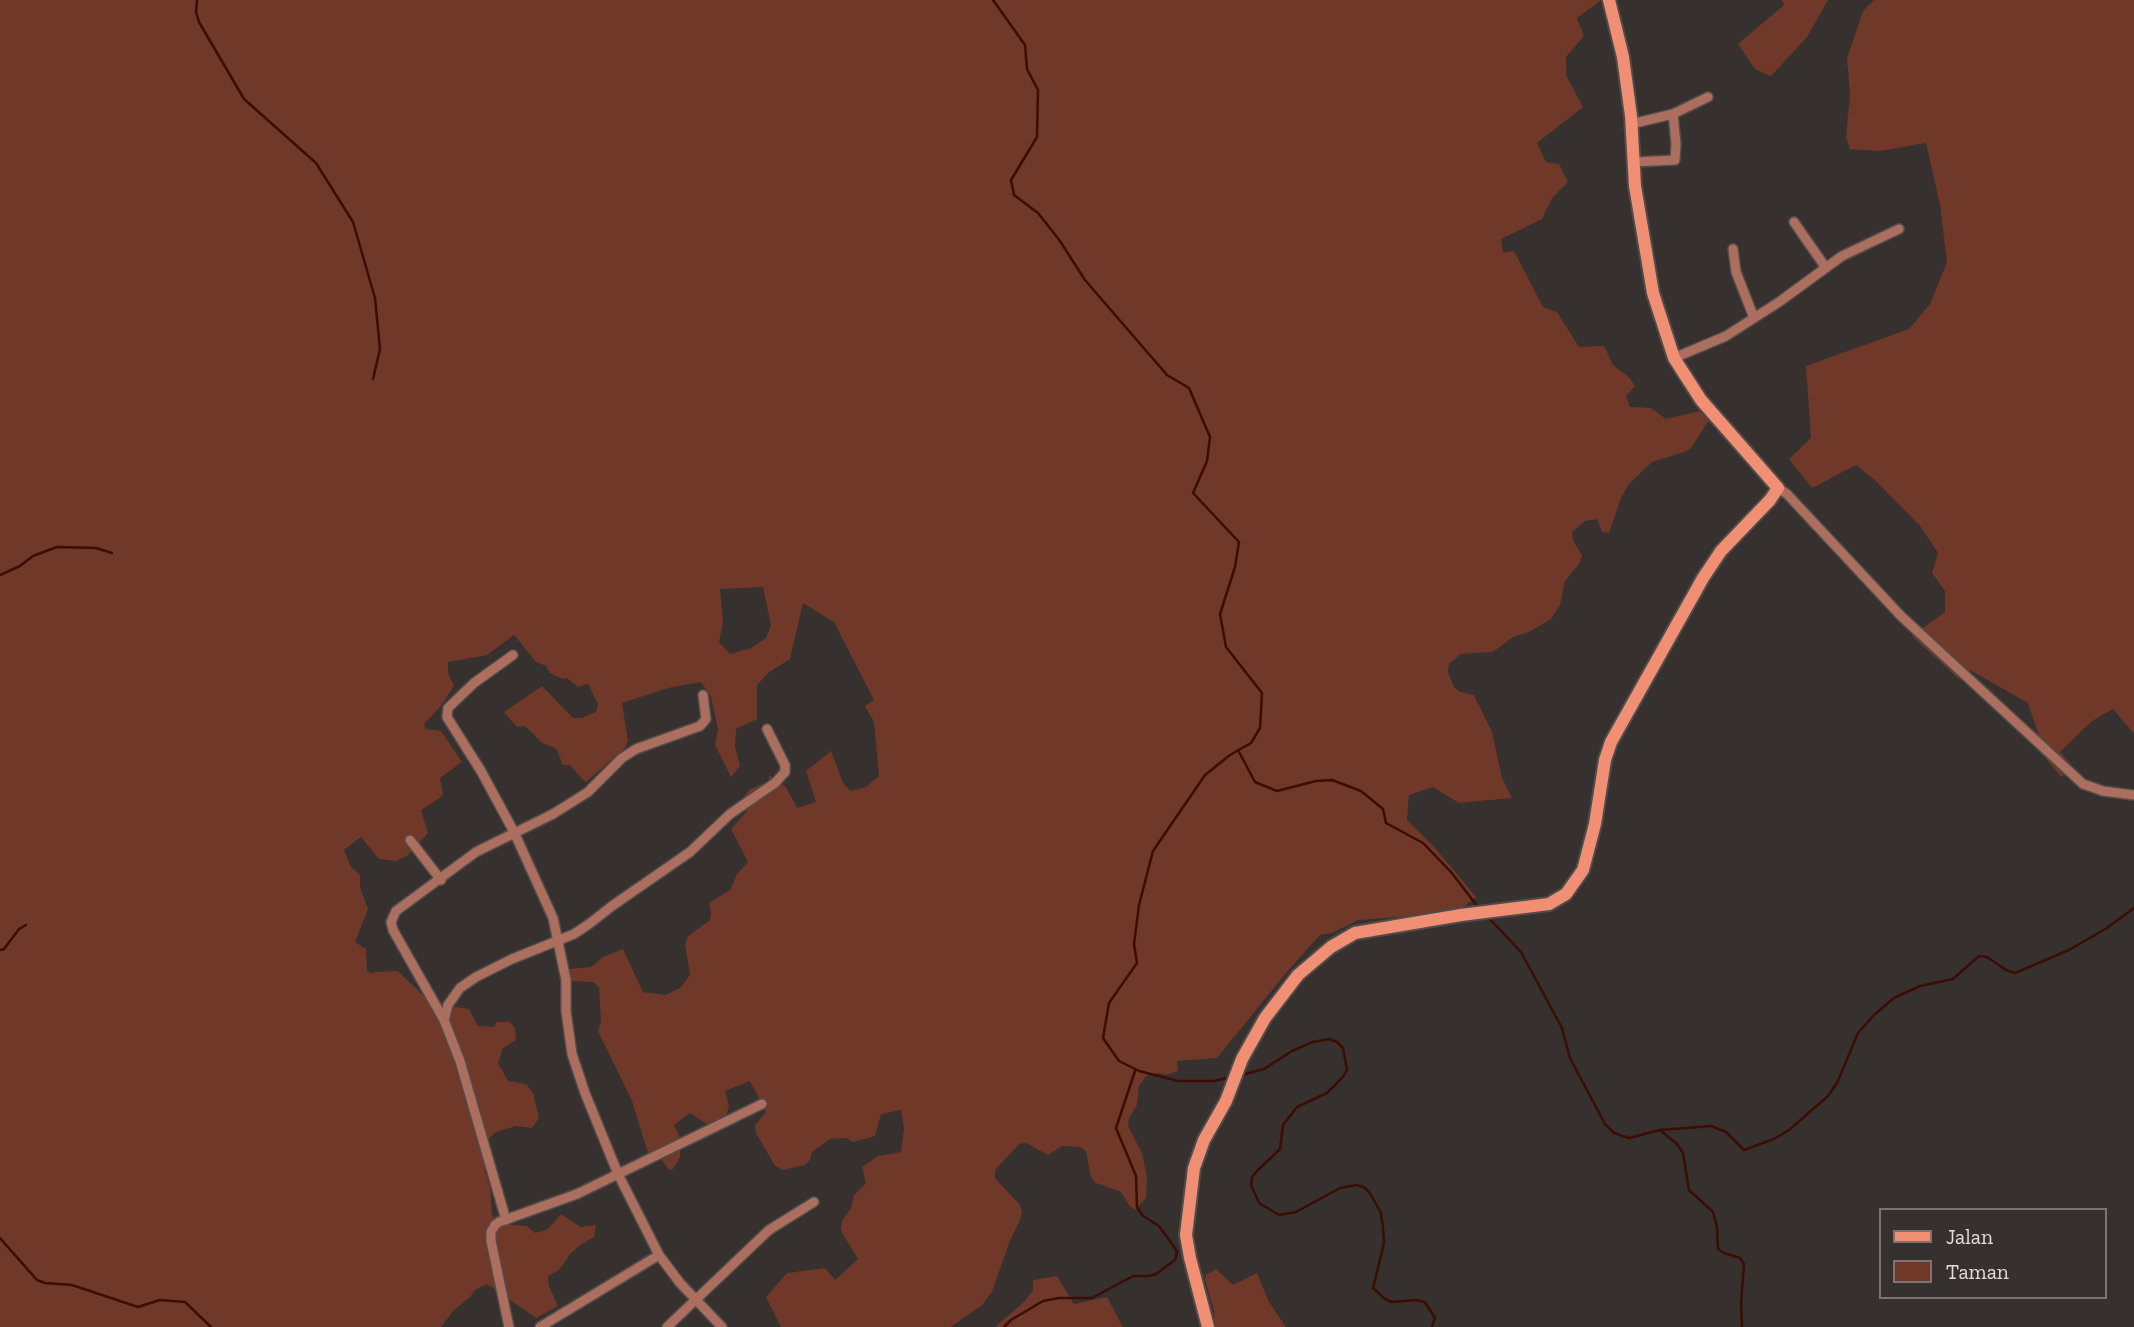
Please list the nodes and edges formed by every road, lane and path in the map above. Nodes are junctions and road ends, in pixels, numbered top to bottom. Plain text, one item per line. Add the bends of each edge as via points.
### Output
1 (1609, 0) edge
2 (1708, 97) dead end
3 (1673, 114) junction
4 (1631, 124) junction
5 (1633, 162) junction
6 (1794, 222) dead end
7 (1899, 229) dead end
8 (1733, 249) dead end
9 (1826, 268) junction
10 (1754, 318) junction
11 (1674, 358) junction
12 (1778, 488) junction
13 (513, 655) dead end
14 (703, 695) dead end
15 (767, 729) dead end
16 (2134, 795) edge
17 (514, 832) junction
18 (410, 839) dead end
19 (441, 880) junction
20 (559, 940) junction
21 (444, 1020) junction
22 (762, 1104) dead end
23 (618, 1174) junction
24 (814, 1202) dead end
25 (506, 1220) junction
26 (659, 1255) junction
27 (695, 1298) junction
28 (509, 1327) edge
29 (540, 1327) edge
30 (667, 1327) edge
31 (722, 1327) edge
32 (1208, 1327) edge

1 - 4 main road via 1623,57
2 - 3 street
3 - 4 street
3 - 5 street via 1675,160
4 - 5 main road
5 - 11 main road via 1653,293
6 - 9 street
7 - 9 street
8 - 10 street via 1736,272
9 - 10 street
10 - 11 street via 1726,337
11 - 12 main road via 1701,400
12 - 16 street via 1901,616 2083,784
12 - 32 main road via 1703,578 1611,742 1583,870 1566,894 1549,904 1355,933 1298,975 1265,1018 1197,1155 1187,1219 1190,1258
13 - 17 street via 474,683 446,712
14 - 17 street via 706,719 700,726 636,749 588,792
15 - 20 street via 785,765 781,777 730,814 690,852
17 - 19 street via 476,852
17 - 20 street
18 - 19 street
19 - 21 street via 396,911 391,922
20 - 21 street via 460,988
20 - 23 street via 572,1054
21 - 25 street
22 - 23 street
23 - 25 street
23 - 26 street
24 - 27 street via 769,1230
25 - 28 street via 495,1225 491,1241
26 - 27 street
26 - 29 street
27 - 30 street
27 - 31 street

